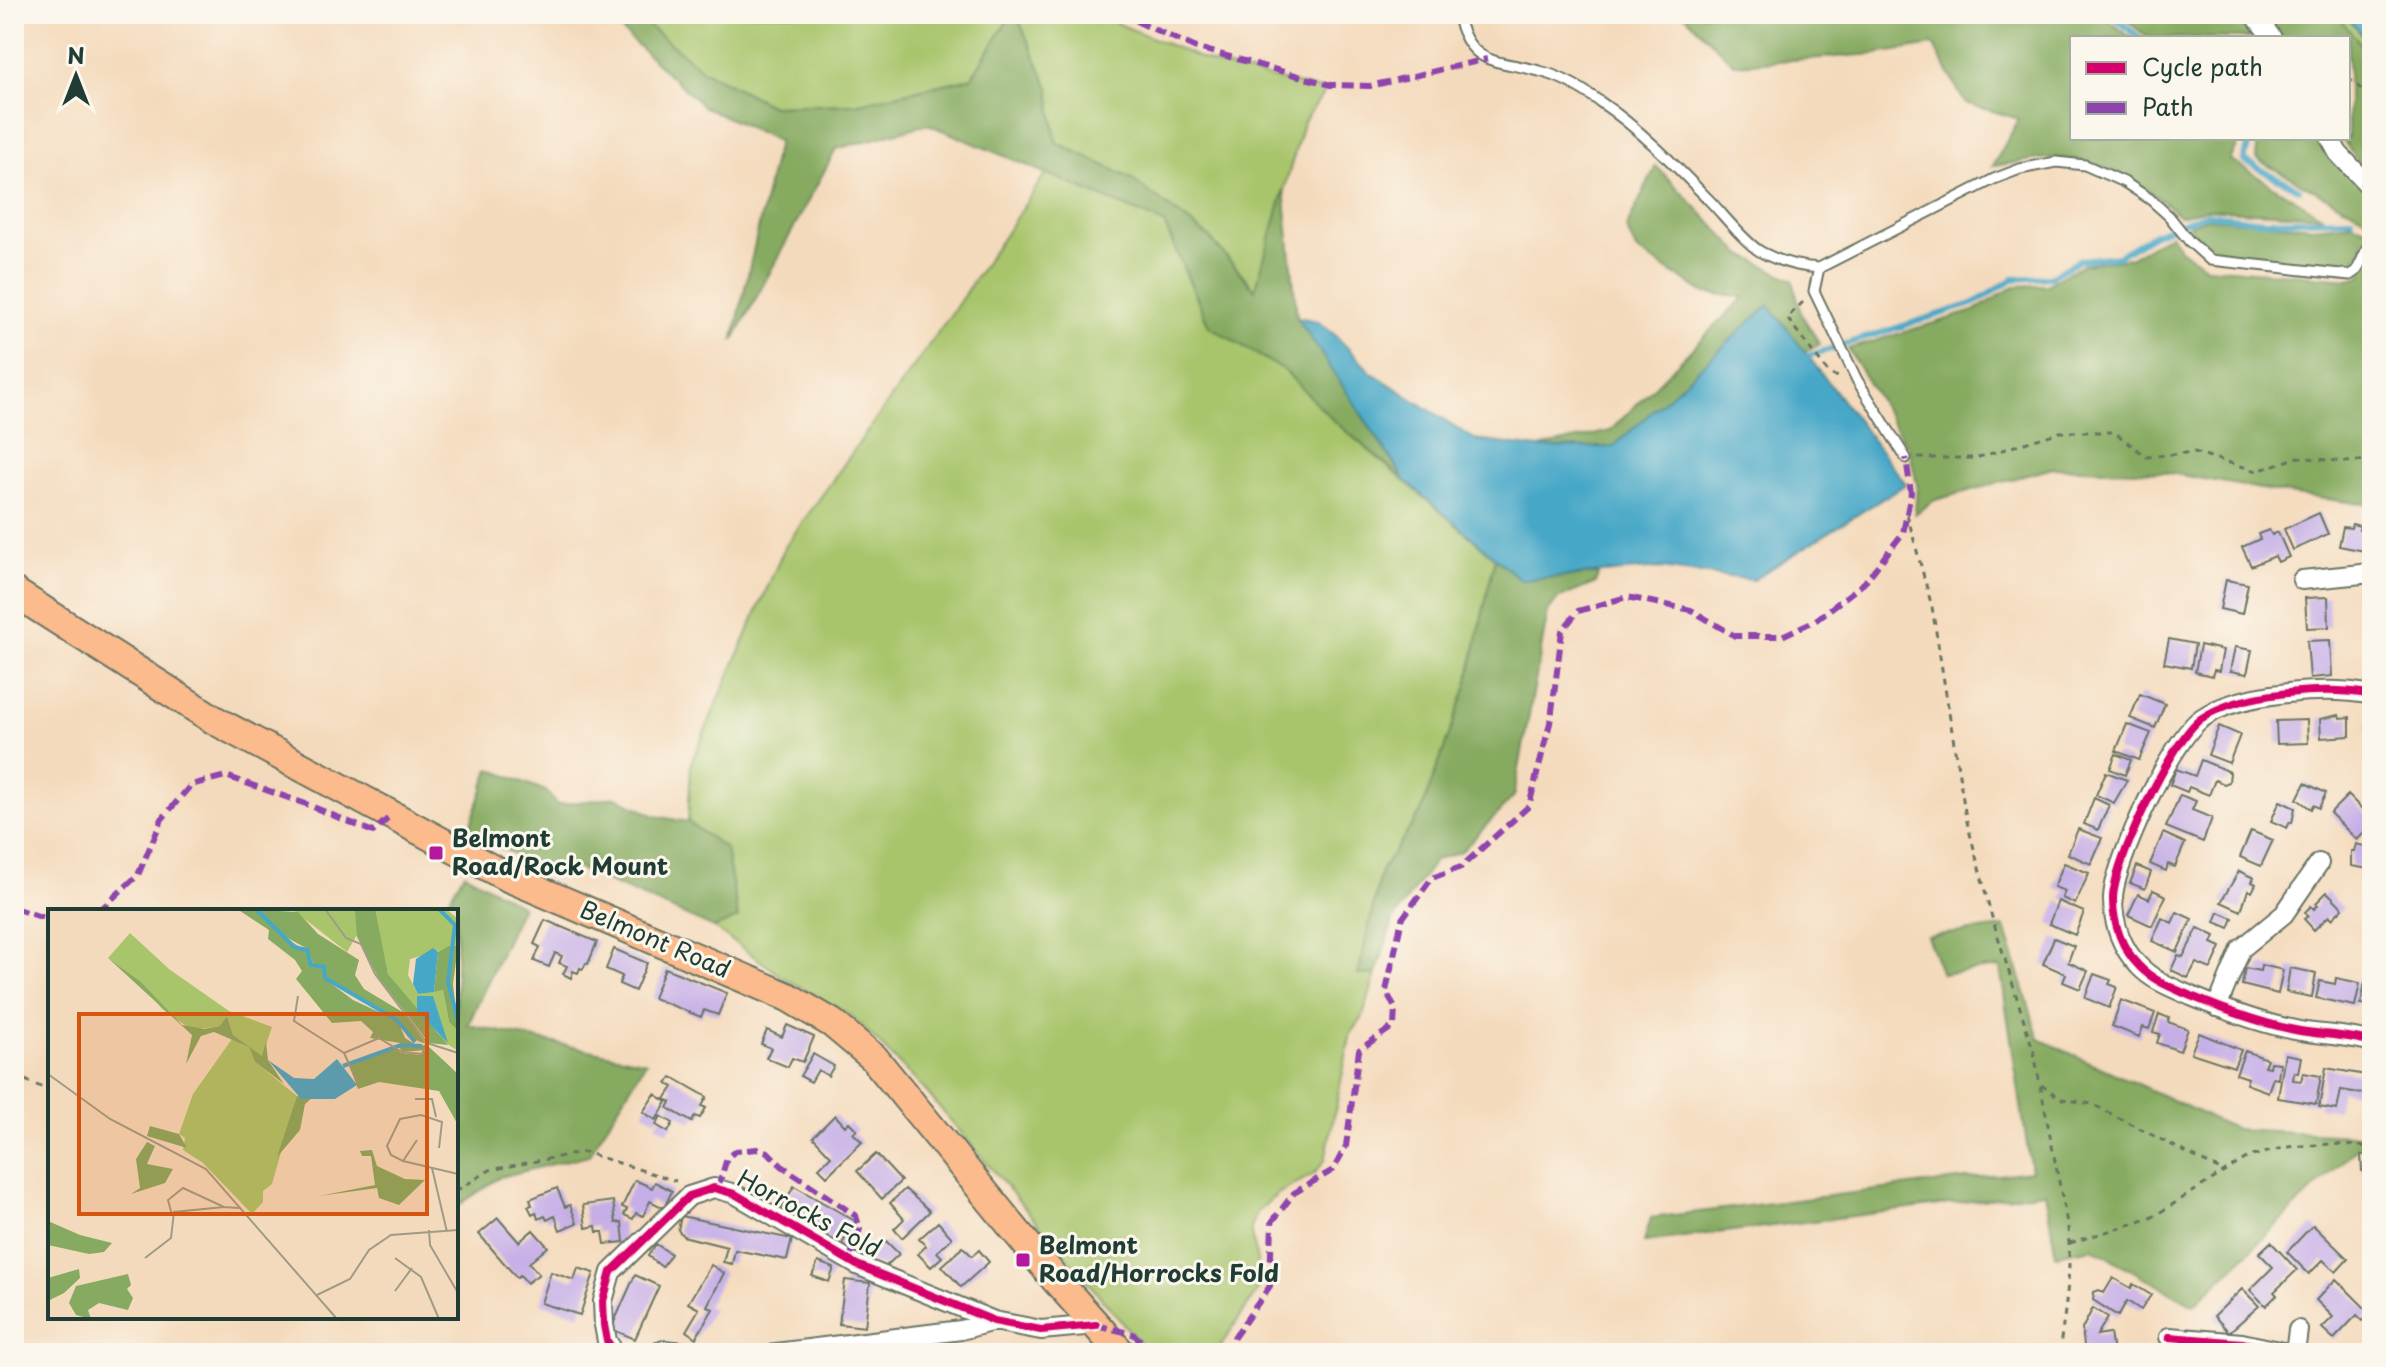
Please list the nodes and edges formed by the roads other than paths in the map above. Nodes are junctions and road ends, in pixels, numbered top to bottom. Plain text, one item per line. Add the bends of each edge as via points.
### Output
1 (1457, 14) edge
2 (2257, 18) edge
3 (2270, 36) edge
4 (2331, 140) edge
5 (2372, 189) edge
6 (2372, 238) edge
7 (1819, 268) junction
8 (1906, 458) road end
9 (2372, 573) edge
10 (2302, 580) dead end
11 (14, 592) edge
12 (2372, 695) edge
13 (2319, 863) dead end
14 (2217, 1007) junction
15 (2372, 1042) edge
16 (994, 1321) junction
17 (1096, 1325) junction
18 (2298, 1330) dead end
19 (2164, 1333) dead end
20 (615, 1353) edge
21 (655, 1353) edge
22 (697, 1353) edge
23 (776, 1353) edge
24 (1121, 1353) edge
25 (2288, 1353) edge
26 (2295, 1353) edge

1 - 7 lane via 1471,48 1487,59 1566,80 1637,131 1758,250 1797,267
2 - 3 street
4 - 5 street
6 - 7 lane via 2350,275 2210,260 2169,216 2124,182 2085,165 2056,162 1994,179
7 - 8 lane via 1814,291 1856,377
9 - 10 street via 2332,569
11 - 17 main road, Belmont Road via 216,721 505,876 788,997 832,1023 899,1086
12 - 14 street via 2325,690 2221,706 2179,740 2162,771 2115,878 2116,923 2123,945 2139,966 2158,981
13 - 14 street via 2298,879 2284,914 2241,949
14 - 15 street via 2260,1023
16 - 17 street, Horrocks Fold via 1041,1330
16 - 20 street, Horrocks Fold via 857,1265 725,1189 714,1188 689,1196 611,1272 603,1301 604,1325
16 - 23 street, Horrocks Fold via 961,1330
17 - 24 main road, Belmont Road
18 - 26 street
19 - 25 street
21 - 22 street

